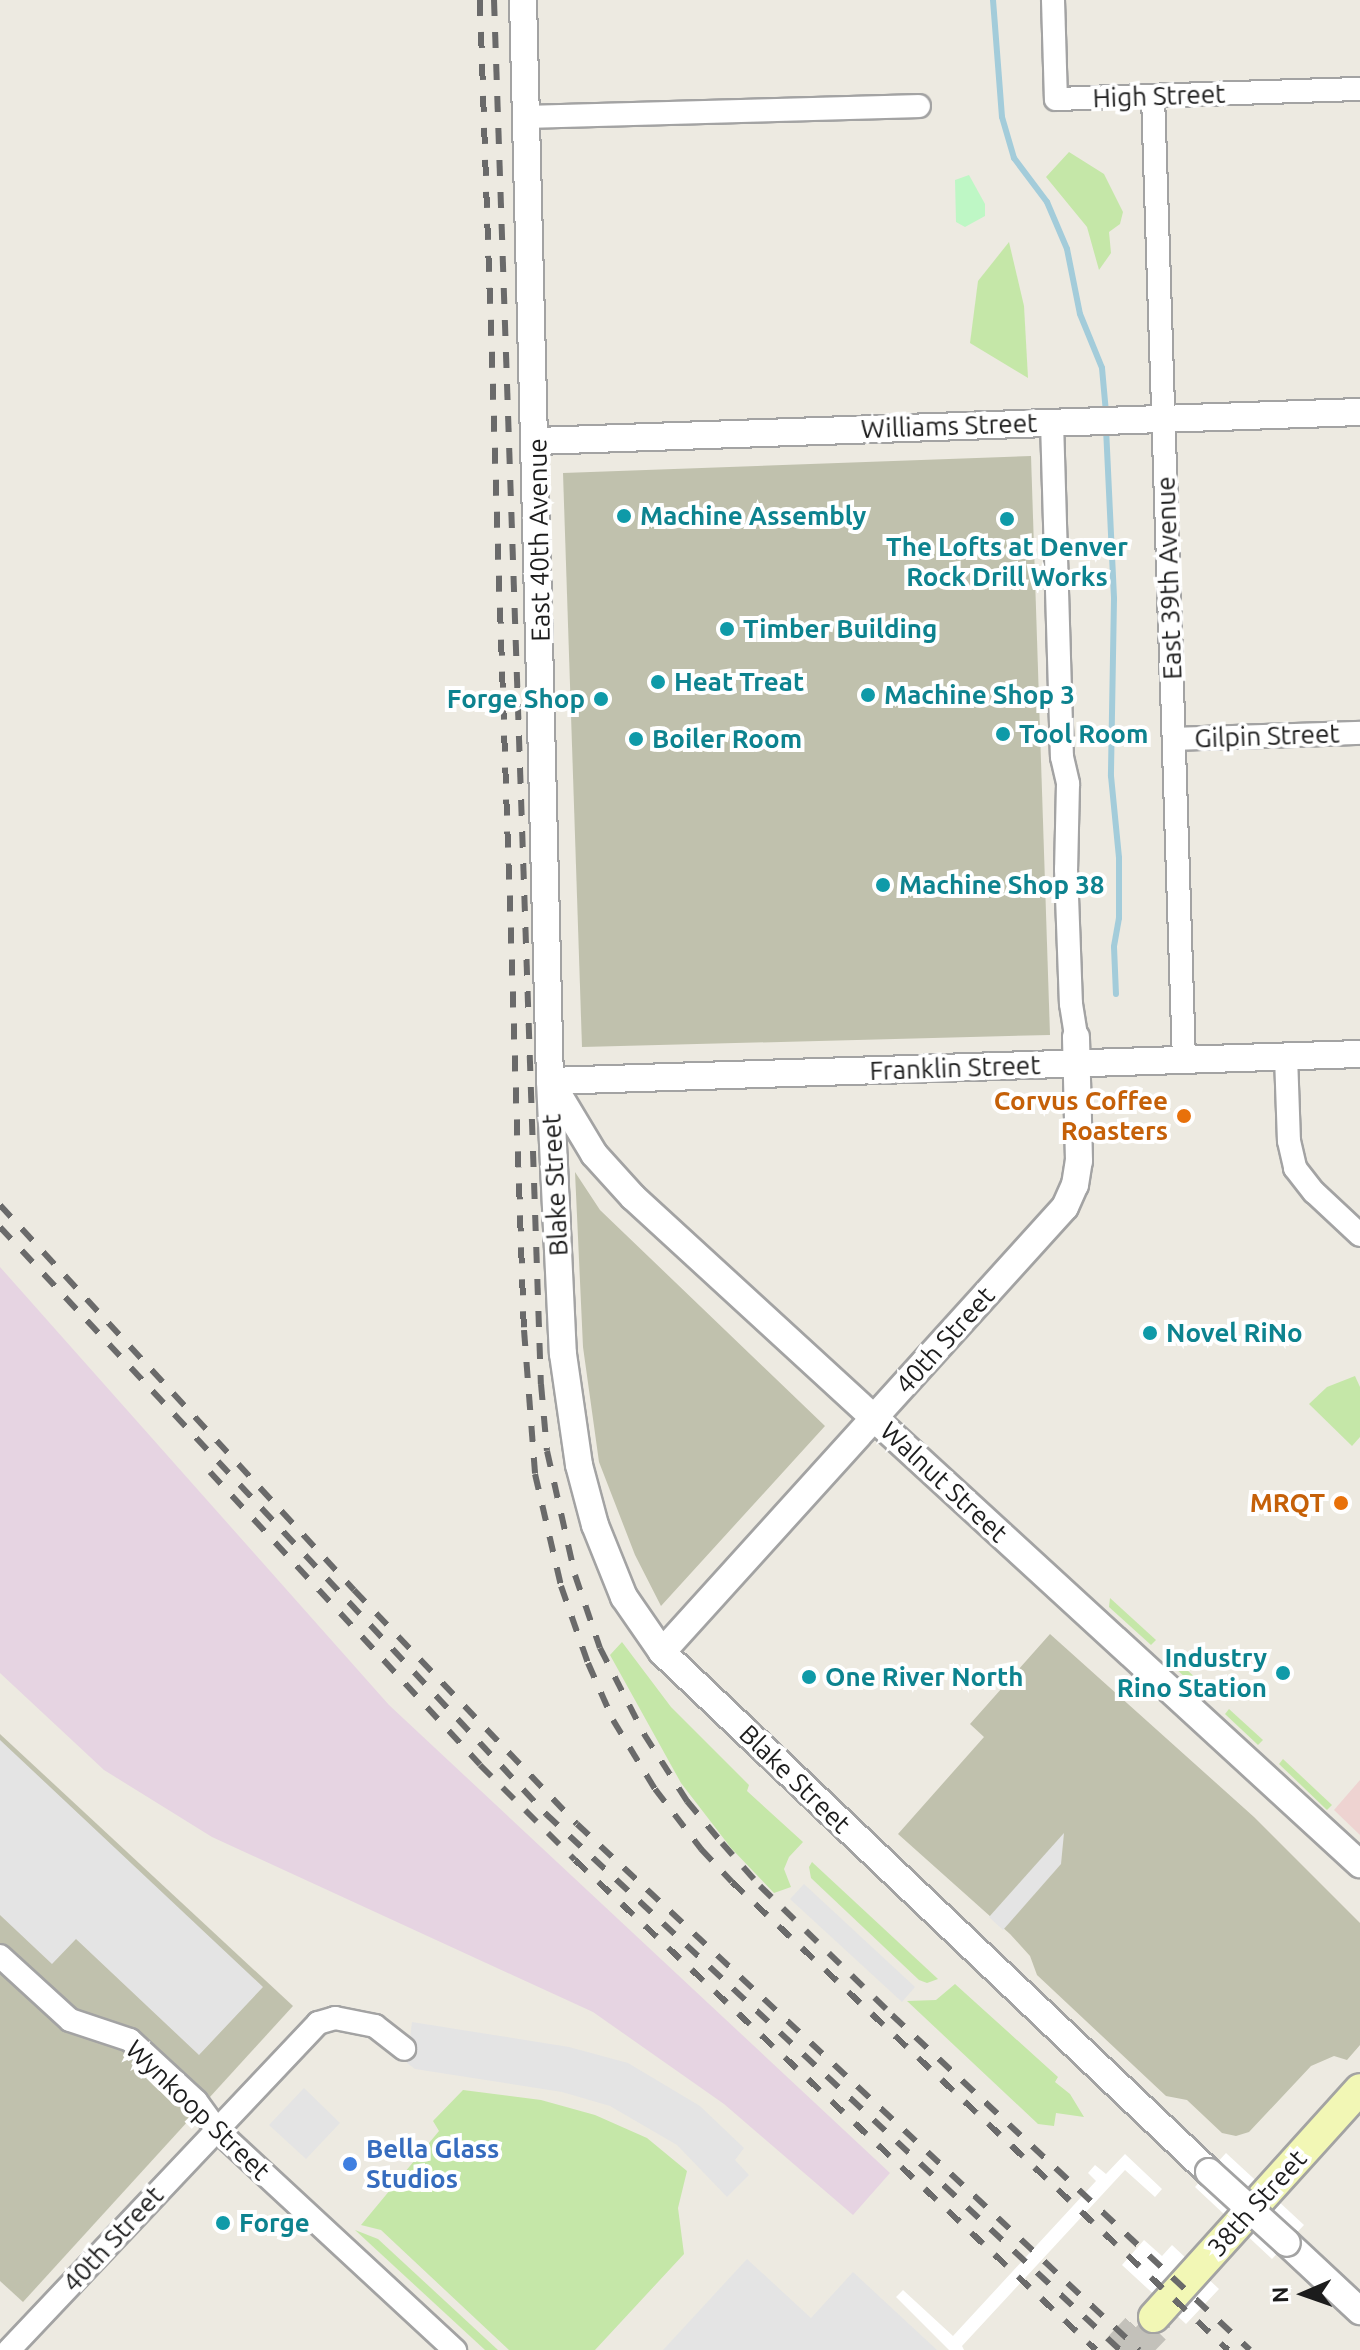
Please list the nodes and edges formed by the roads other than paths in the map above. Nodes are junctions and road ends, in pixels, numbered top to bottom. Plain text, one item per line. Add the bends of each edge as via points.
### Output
1 (523, 0) edge
2 (1053, 0) edge
3 (1360, 89) edge
4 (1153, 96) junction
5 (919, 106) dead end
6 (527, 117) junction
7 (1360, 412) edge
8 (1164, 419) junction
9 (1063, 421) junction
10 (537, 441) junction
11 (1360, 733) edge
12 (1175, 739) junction
13 (1076, 1037) joint
14 (1360, 1054) edge
15 (1286, 1056) junction
16 (1184, 1059) junction
17 (1077, 1064) junction
18 (550, 1081) junction
19 (1360, 1235) edge
20 (874, 1418) junction
21 (662, 1652) junction
22 (1360, 1864) edge
23 (0, 1956) edge
24 (404, 2049) dead end
25 (1360, 2089) edge
26 (216, 2129) junction
27 (1360, 2311) edge
28 (1154, 2317) dead end
29 (9, 2350) edge
30 (455, 2350) edge

1 - 6 street, East 40th Avenue
2 - 4 street, High Street via 1056,99
3 - 4 street, High Street
4 - 8 street, East 39th Avenue
5 - 6 street
6 - 10 street, East 40th Avenue
7 - 8 street, Williams Street
8 - 9 street, Williams Street
8 - 12 street, East 39th Avenue
9 - 10 street, Williams Street
9 - 13 street via 1062,757 1068,784 1068,943
10 - 18 street, East 40th Avenue
11 - 12 street, Gilpin Street
12 - 16 street, East 39th Avenue
13 - 17 street
14 - 15 street, Franklin Street
15 - 16 street, Franklin Street
15 - 19 street via 1295,1168
16 - 17 street, Franklin Street
17 - 18 street, Franklin Street
17 - 20 street, 40th Street via 1079,1161 1065,1207
18 - 20 street, Walnut Street via 594,1154 633,1197
18 - 21 street, Blake Street via 563,1354 579,1465 613,1572
20 - 21 street, 40th Street
20 - 22 street, Walnut Street
21 - 27 street, Blake Street, bridge
23 - 26 street, Wynkoop Street via 70,2020 130,2040 196,2101
24 - 26 street, 40th Street via 375,2026 340,2018 322,2021
25 - 28 main road, 38th Street
26 - 29 street, 40th Street
26 - 30 street, Wynkoop Street

